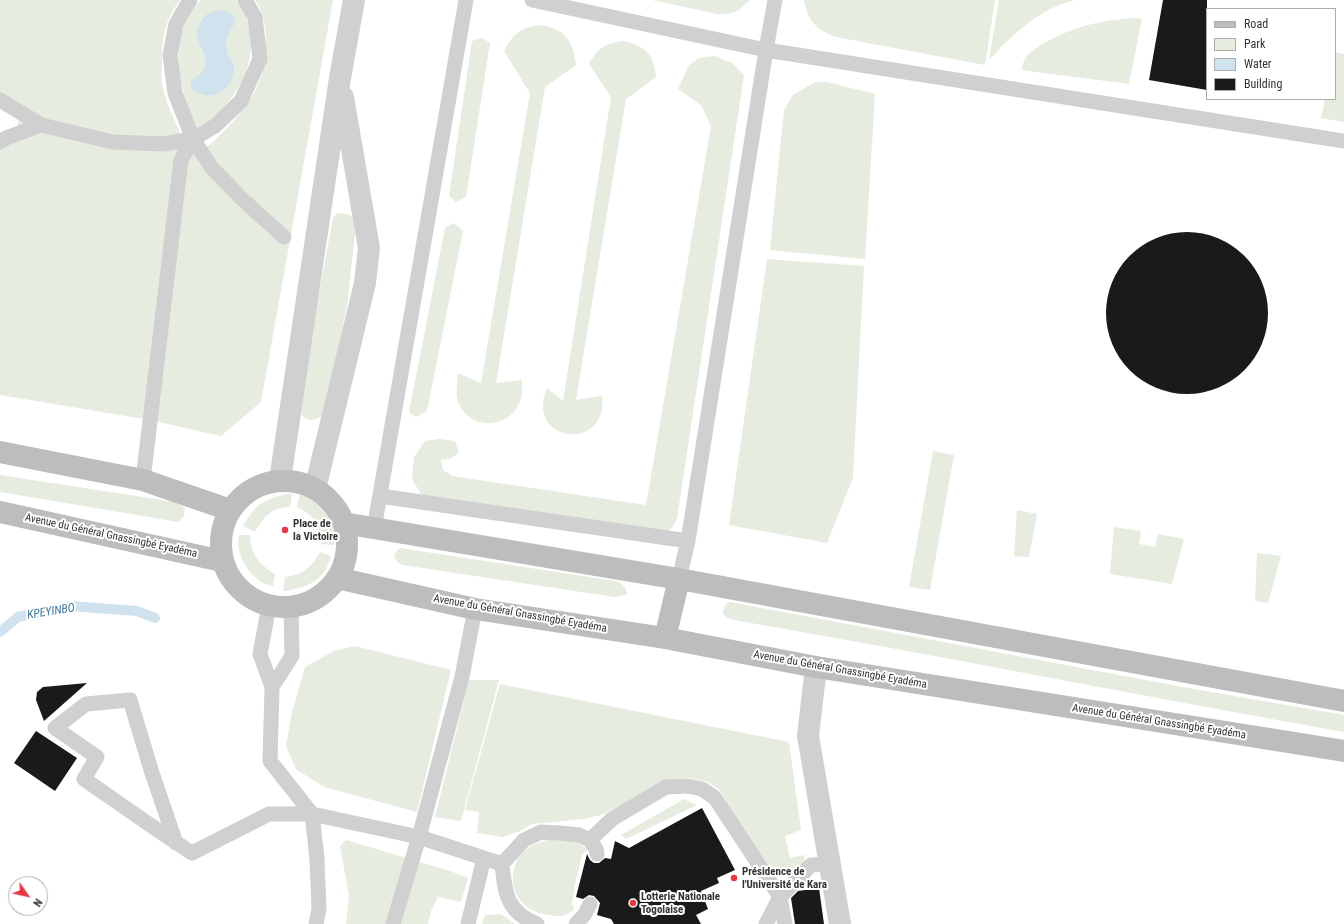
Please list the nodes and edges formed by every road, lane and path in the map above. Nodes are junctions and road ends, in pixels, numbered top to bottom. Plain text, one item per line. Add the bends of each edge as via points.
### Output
1 (190, 0) edge
2 (245, 0) edge
3 (354, 0) edge
4 (466, 0) edge
5 (532, 0) edge
6 (775, 0) edge
7 (766, 50) junction
8 (340, 78) junction
9 (0, 100) edge
10 (41, 126) junction
11 (193, 139) junction
12 (1344, 141) edge
13 (0, 142) edge
14 (284, 237) dead end
15 (0, 452) edge
16 (143, 480) junction
17 (280, 480) junction
18 (315, 489) junction
19 (380, 496) junction
20 (230, 510) junction
21 (0, 512) edge
22 (344, 523) junction
23 (374, 529) junction
24 (688, 541) junction
25 (222, 561) junction
26 (337, 578) junction
27 (679, 579) junction
28 (269, 606) junction
29 (291, 607) junction
30 (475, 609) junction
31 (665, 638) junction
32 (816, 666) junction
33 (272, 687) junction
34 (1344, 701) edge
35 (1344, 751) edge
36 (312, 814) junction
37 (419, 837) junction
38 (590, 840) junction
39 (176, 843) junction
40 (597, 854) dead end
41 (484, 858) junction
42 (502, 864) junction
43 (830, 864) junction
44 (780, 897) junction
45 (590, 904) dead end
46 (316, 924) edge
47 (393, 924) edge
48 (468, 924) edge
49 (538, 924) edge
50 (576, 924) edge
51 (766, 924) edge
52 (785, 924) edge
53 (840, 924) edge

1 - 11 lane via 176,24 170,55 175,93
2 - 11 lane via 256,17 260,59 241,101 216,126
3 - 8 street
4 - 19 lane
5 - 7 lane
6 - 7 lane
7 - 12 lane
7 - 24 lane
8 - 17 street
8 - 18 street via 369,248 365,283
9 - 10 lane
10 - 11 lane via 113,142 163,144
10 - 13 lane
11 - 14 lane via 212,168
11 - 16 lane via 181,160
15 - 16 main road
16 - 20 main road
17 - 18 main road via 298,482
17 - 20 main road via 260,485 244,495
18 - 22 main road via 328,498
19 - 23 lane
19 - 24 lane
20 - 25 main road via 223,526 220,543
21 - 25 main road, Avenue du Général Gnassingbé Eyadéma
22 - 23 main road
22 - 26 main road via 347,542 345,561
23 - 27 main road
24 - 27 lane
25 - 28 main road via 240,590 253,600
26 - 29 main road via 324,592 309,602
26 - 30 main road, Avenue du Général Gnassingbé Eyadéma
27 - 31 main road
27 - 34 main road
28 - 29 main road
28 - 33 lane via 260,654
29 - 33 lane via 292,656
30 - 31 main road, Avenue du Général Gnassingbé Eyadéma
30 - 37 lane via 462,677
31 - 32 main road, Avenue du Général Gnassingbé Eyadéma
32 - 35 main road, Avenue du Général Gnassingbé Eyadéma
32 - 43 street via 808,736
33 - 36 lane via 270,760
36 - 37 lane
36 - 39 lane via 269,814 192,854
36 - 46 lane via 319,909
37 - 41 lane
37 - 47 lane
38 - 40 lane
38 - 42 lane via 579,835 541,832 524,840
38 - 44 lane via 612,819 666,787 688,786 702,789 715,798
39 - 39 lane via 84,778 97,757 55,728 86,704 130,700
41 - 42 lane
41 - 48 lane
42 - 49 lane via 504,889 512,906 524,919
43 - 44 lane via 811,865
43 - 53 street
44 - 51 lane
44 - 52 lane
45 - 50 lane

